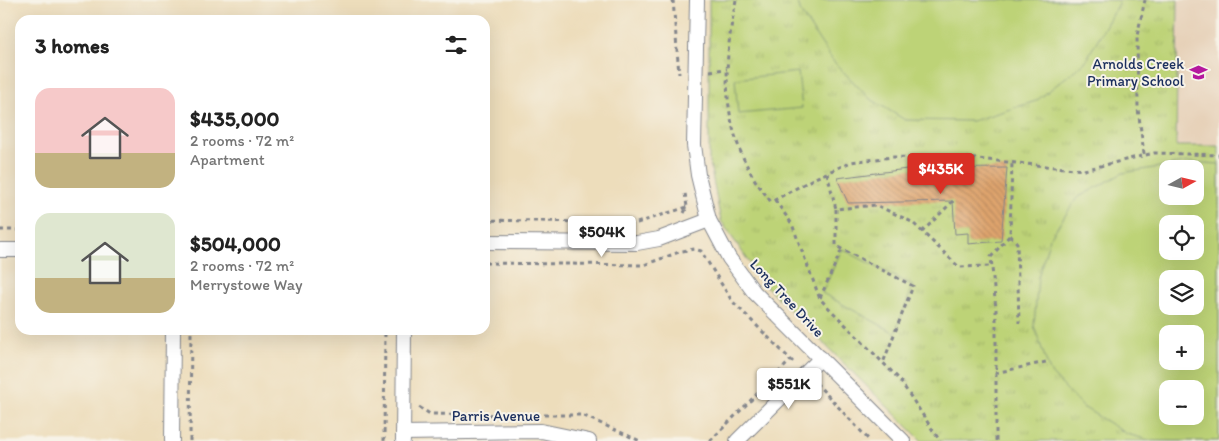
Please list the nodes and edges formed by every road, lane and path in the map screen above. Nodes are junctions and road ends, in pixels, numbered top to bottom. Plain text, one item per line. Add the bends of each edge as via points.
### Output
1 (697, 0) edge
2 (736, 0) edge
3 (1145, 0) edge
4 (1144, 154) junction
5 (1219, 154) edge
6 (1012, 162) junction
7 (826, 173) junction
8 (775, 200) junction
9 (953, 202) dead end
10 (687, 207) dead end
11 (836, 208) junction
12 (490, 220) edge
13 (709, 220) junction
14 (0, 230) edge
15 (15, 230) edge
16 (922, 232) junction
17 (1010, 235) junction
18 (490, 242) edge
19 (842, 249) junction
20 (0, 250) edge
21 (15, 250) edge
22 (490, 263) edge
23 (992, 266) junction
24 (820, 299) junction
25 (1019, 323) dead end
26 (173, 335) edge
27 (191, 335) edge
28 (385, 335) edge
29 (404, 335) edge
30 (821, 358) junction
31 (1046, 362) dead end
32 (883, 363) junction
33 (995, 373) junction
34 (818, 384) dead end
35 (415, 401) dead end
36 (519, 415) dead end
37 (537, 415) dead end
38 (403, 437) edge
39 (172, 441) edge
40 (190, 441) edge
41 (384, 441) edge
42 (589, 441) edge
43 (640, 441) edge
44 (710, 441) edge
45 (737, 441) edge
46 (870, 441) edge
47 (903, 441) edge
48 (940, 441) edge
49 (996, 441) edge

1 - 13 street, Long Tree Drive via 694,145
2 - 8 path via 727,43 730,111 735,138 751,174 771,202
3 - 4 path via 1138,36 1138,109
4 - 5 path
4 - 6 path via 1084,170
6 - 7 path via 892,157 851,162
6 - 17 path
7 - 8 path
7 - 11 path
8 - 24 path via 792,224
9 - 16 path
10 - 12 path via 637,223
11 - 16 path via 876,205 912,222
11 - 19 path via 836,246
13 - 18 street via 659,239 638,243
13 - 30 street, Long Tree Drive via 729,258 754,292
14 - 15 path
16 - 23 path via 959,267
17 - 23 path via 992,257
17 - 25 path via 1017,243
19 - 24 path
19 - 32 path via 913,286
20 - 21 street
22 - 44 path via 644,265 682,251 695,249 701,252 732,301 791,360
23 - 33 path via 996,310
24 - 32 path
26 - 39 street
27 - 40 path
28 - 41 path
29 - 38 street
30 - 45 street
30 - 47 street, Long Tree Drive
31 - 33 path
32 - 48 path via 914,399
33 - 49 path
34 - 46 path
35 - 36 path via 420,410 430,414
37 - 43 path via 582,415
38 - 42 street, Parris Avenue via 541,431

